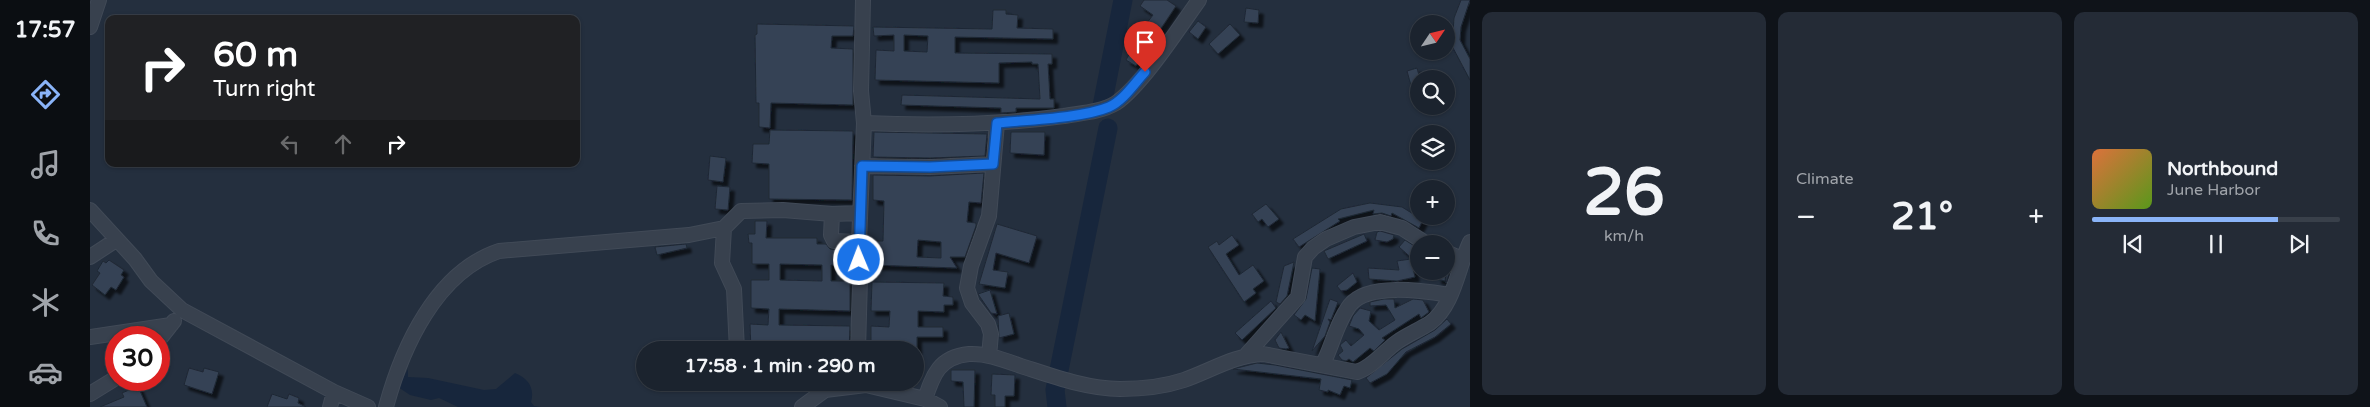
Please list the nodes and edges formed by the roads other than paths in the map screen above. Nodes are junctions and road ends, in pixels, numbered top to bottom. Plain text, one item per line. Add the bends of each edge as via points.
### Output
1 (100, 0) edge
2 (863, 0) edge
3 (1199, 0) edge
4 (90, 27) edge
5 (864, 123) junction
6 (997, 123) junction
7 (993, 164) junction
8 (862, 166) junction
9 (90, 210) edge
10 (860, 213) junction
11 (832, 214) junction
12 (724, 228) junction
13 (1413, 235) edge
14 (116, 240) junction
15 (859, 242) junction
16 (1470, 242) edge
17 (1455, 256) edge
18 (90, 257) edge
19 (1462, 259) junction
20 (1450, 295) junction
21 (182, 310) junction
22 (171, 324) joint
23 (90, 337) edge
24 (737, 341) edge
25 (858, 341) edge
26 (1247, 354) junction
27 (989, 356) junction
28 (1322, 364) junction
29 (105, 385) edge
30 (824, 391) edge
31 (893, 391) edge
32 (334, 392) junction
33 (90, 394) edge
34 (925, 399) junction
35 (330, 407) edge
36 (368, 407) edge
37 (386, 407) edge
38 (802, 407) edge
39 (940, 407) edge

1 - 4 street
2 - 5 street via 861,91
3 - 6 street via 1145,72 1124,96 1108,107 1078,114
5 - 6 street
5 - 8 street
6 - 7 street
7 - 8 street
7 - 27 street via 989,216 971,266 967,288 972,303 988,324 991,334
8 - 10 street
9 - 14 street
10 - 11 street
10 - 15 street
11 - 12 street via 740,211
11 - 15 street via 832,239
12 - 24 street via 722,263 734,289
12 - 37 street via 647,239 499,251 475,260 438,297 414,331 395,373
13 - 26 street via 1380,222 1354,226 1313,248 1305,257 1298,297
14 - 18 street
14 - 21 street via 151,281
15 - 25 street
16 - 19 street
17 - 19 street
19 - 20 street
20 - 28 street via 1444,308 1431,322 1397,342 1363,369 1352,372
20 - 28 street via 1397,290 1374,292 1355,299
21 - 22 street
21 - 32 street
22 - 23 street
26 - 27 street via 1166,385 1144,389 1118,389 1058,377
26 - 28 street
27 - 34 street via 968,354 949,360 934,373
29 - 33 street
30 - 38 street
31 - 34 street
32 - 35 street
32 - 36 street
34 - 39 street

